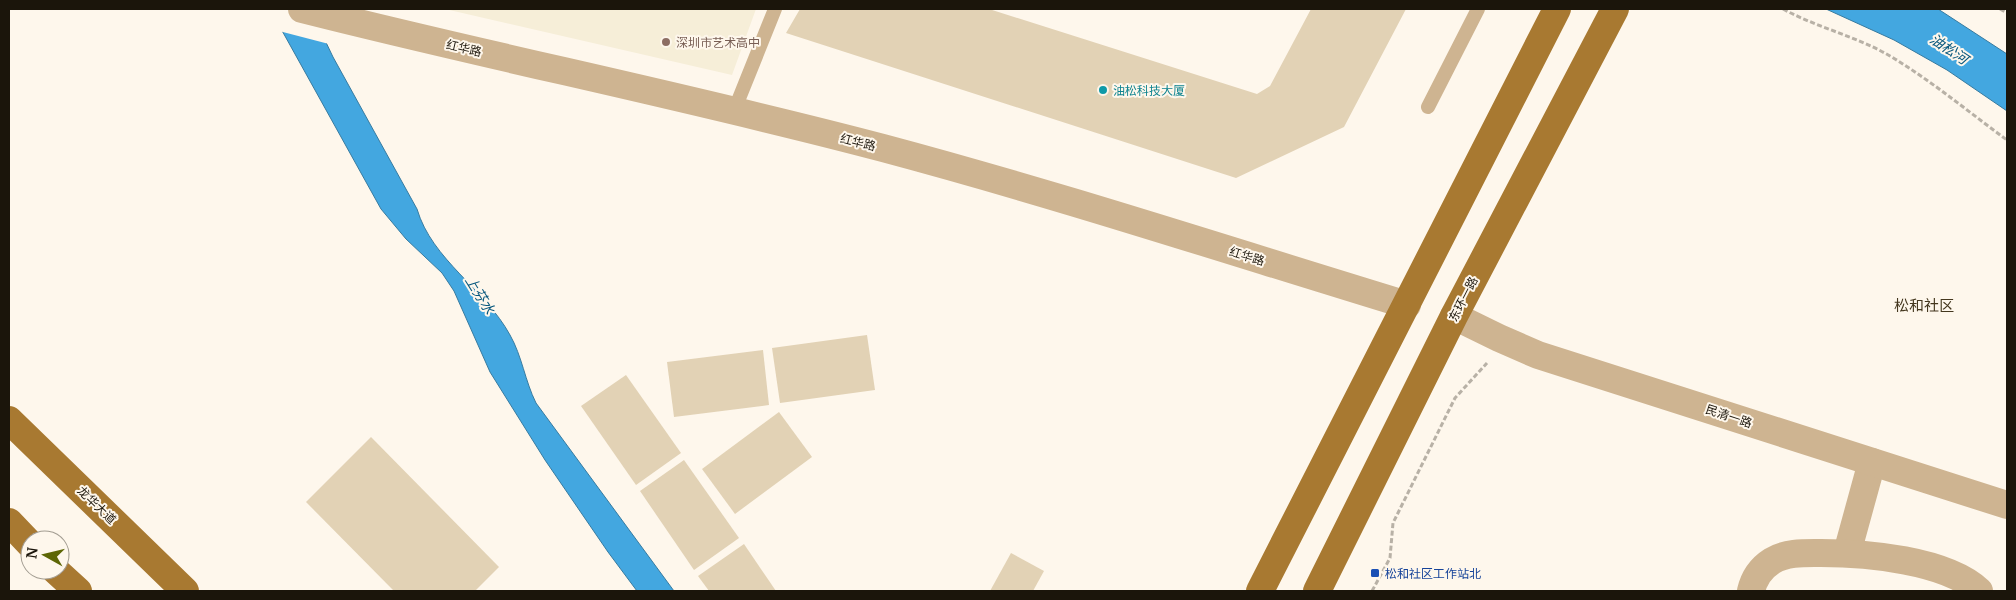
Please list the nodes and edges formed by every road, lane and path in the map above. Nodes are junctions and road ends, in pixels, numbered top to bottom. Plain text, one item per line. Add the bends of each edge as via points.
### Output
1 (302, 9) edge
2 (775, 9) edge
3 (1478, 9) edge
4 (1557, 9) edge
5 (1615, 9) edge
6 (1783, 9) edge
7 (2000, 9) edge
8 (2007, 14) edge
9 (1428, 107) dead end
10 (734, 111) junction
11 (2007, 140) edge
12 (1407, 305) junction
13 (1454, 316) junction
14 (1489, 360) dead end
15 (9, 420) edge
16 (1872, 462) junction
17 (2007, 505) edge
18 (9, 522) edge
19 (20, 534) edge
20 (1847, 553) junction
21 (66, 580) edge
22 (78, 591) edge
23 (185, 591) edge
24 (1260, 591) edge
25 (1317, 591) edge
26 (1372, 591) edge
27 (1752, 591) edge
28 (1979, 591) edge

1 - 10 street, 红华路
2 - 10 lane
3 - 9 lane
4 - 12 main road
5 - 13 main road, 东环一路
6 - 11 path via 1895,58
7 - 8 path
10 - 12 street, 红华路 via 994,179
12 - 24 main road
13 - 16 street, 民清一路 via 1538,354
13 - 25 main road, 东环一路
14 - 26 path via 1455,398 1392,524 1390,558
15 - 23 main road, 龙华大道
16 - 17 street, 民清一路
16 - 20 street
18 - 19 main road
20 - 27 street via 1806,553 1773,560 1762,568
20 - 28 street via 1887,557 1920,565 1958,577
21 - 22 main road

